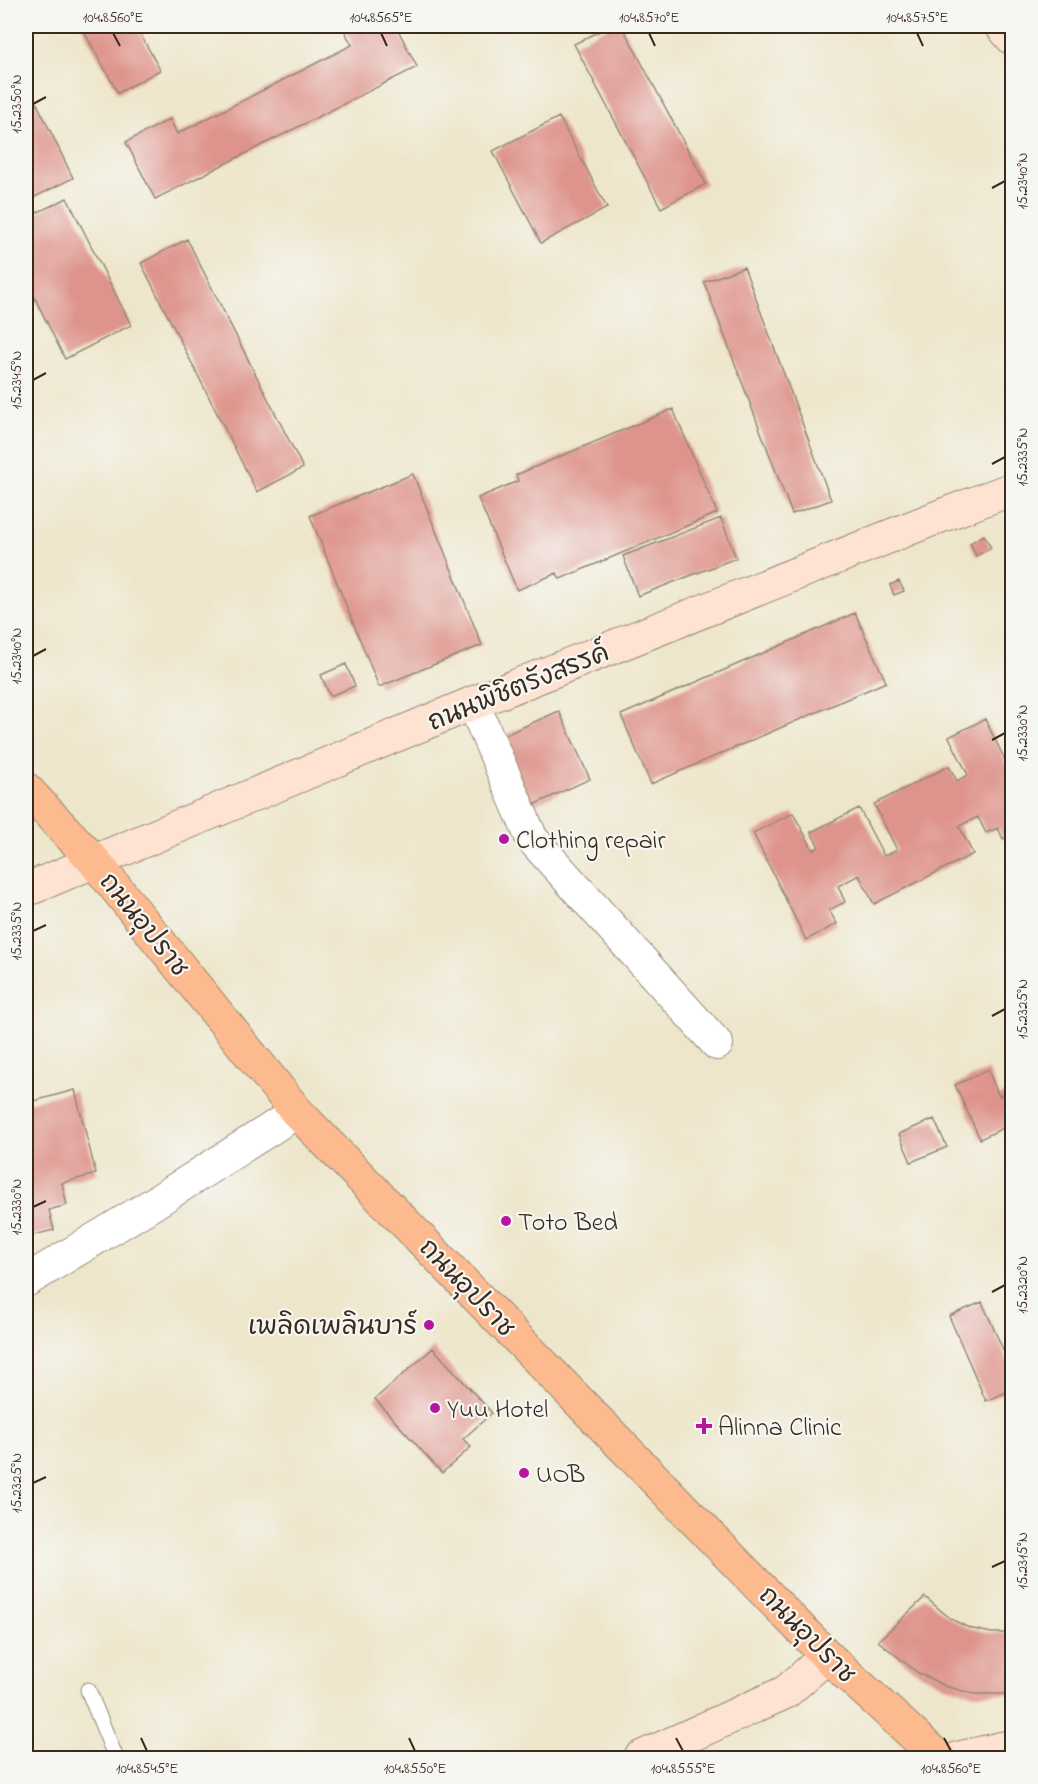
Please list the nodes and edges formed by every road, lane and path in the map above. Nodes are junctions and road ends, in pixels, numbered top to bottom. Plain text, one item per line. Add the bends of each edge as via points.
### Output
1 (1002, 26) edge
2 (1012, 38) edge
3 (1012, 489) edge
4 (473, 703) junction
5 (26, 789) edge
6 (94, 861) junction
7 (26, 890) edge
8 (717, 1044) dead end
9 (297, 1112) junction
10 (26, 1281) edge
11 (827, 1656) junction
12 (88, 1690) dead end
13 (1012, 1746) edge
14 (116, 1758) edge
15 (640, 1758) edge
16 (939, 1758) edge
17 (959, 1758) edge

1 - 2 street
3 - 4 street, ถนนพิชิตรังสรรค์
4 - 6 street, ถนนพิชิตรังสรรค์
4 - 8 street via 532,839
5 - 6 main road, ถนนอุปราช
6 - 7 street, ถนนพิชิตรังสรรค์
6 - 9 main road, ถนนอุปราช
9 - 10 street
9 - 11 main road, ถนนอุปราช
11 - 15 street via 786,1692
11 - 16 main road, ถนนอุปราช
12 - 14 lane
13 - 17 street

